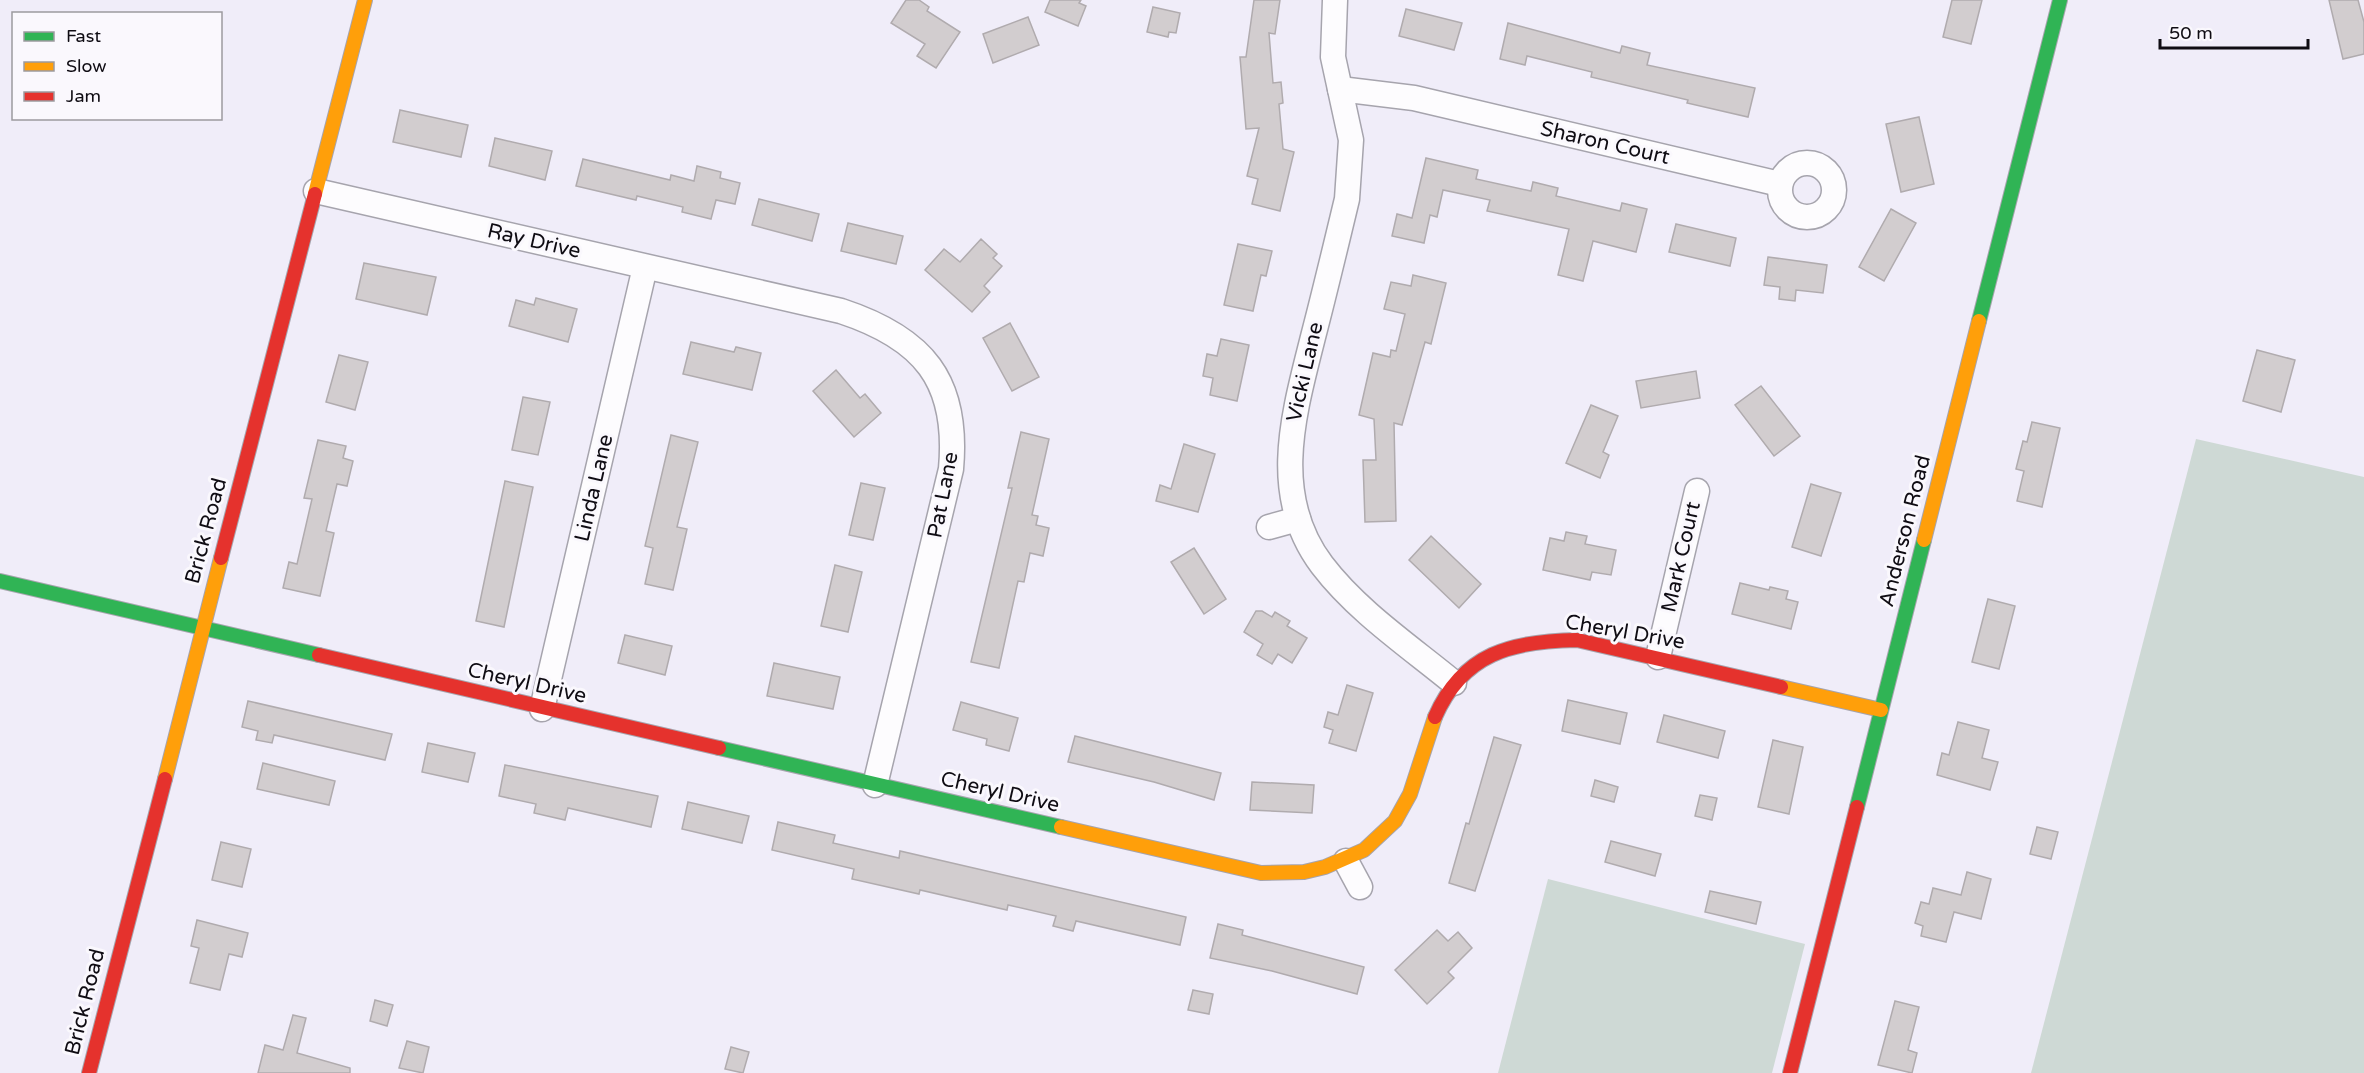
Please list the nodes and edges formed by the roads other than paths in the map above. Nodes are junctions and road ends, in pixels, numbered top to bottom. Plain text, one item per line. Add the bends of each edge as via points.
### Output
1 (365, 0) edge
2 (1335, 0) edge
3 (2060, 0) edge
4 (1340, 89) junction
5 (1780, 184) junction
6 (316, 191) junction
7 (645, 267) junction
8 (752, 291) joint
9 (1697, 491) dead end
10 (1298, 519) junction
11 (1269, 527) dead end
12 (0, 581) edge
13 (203, 626) junction
14 (1658, 657) junction
15 (1454, 683) junction
16 (542, 709) junction
17 (1881, 710) junction
18 (875, 785) junction
19 (1346, 861) junction
20 (1360, 887) dead end
21 (89, 1073) edge
22 (1790, 1073) edge

1 - 6 street, Brick Road
2 - 4 street, Vicki Lane via 1333,57
3 - 17 street, Anderson Road
4 - 5 street, Sharon Court via 1414,98
4 - 10 street, Vicki Lane via 1351,140 1351,174 1293,419 1288,466
5 - 5 street via 1791,168 1810,164 1827,173 1834,191 1832,202 1815,216 1792,214 1784,206
6 - 7 street, Ray Drive
6 - 13 street, Brick Road
7 - 8 street, Ray Drive
7 - 16 street, Linda Lane
8 - 18 street, Pat Lane via 841,311 883,326 920,354 947,401 954,444 951,469
9 - 14 street, Mark Court
10 - 11 street
10 - 15 street, Vicki Lane via 1310,546 1332,578
12 - 13 street, Cheryl Drive
13 - 16 street, Cheryl Drive
13 - 21 street, Brick Road
14 - 15 street, Cheryl Drive via 1576,640 1528,641 1495,652
14 - 17 street, Cheryl Drive
15 - 19 street, Cheryl Drive via 1428,733 1406,803 1379,839
16 - 18 street, Cheryl Drive
17 - 22 street, Anderson Road
18 - 19 street, Cheryl Drive via 1261,873 1310,873
19 - 20 street

